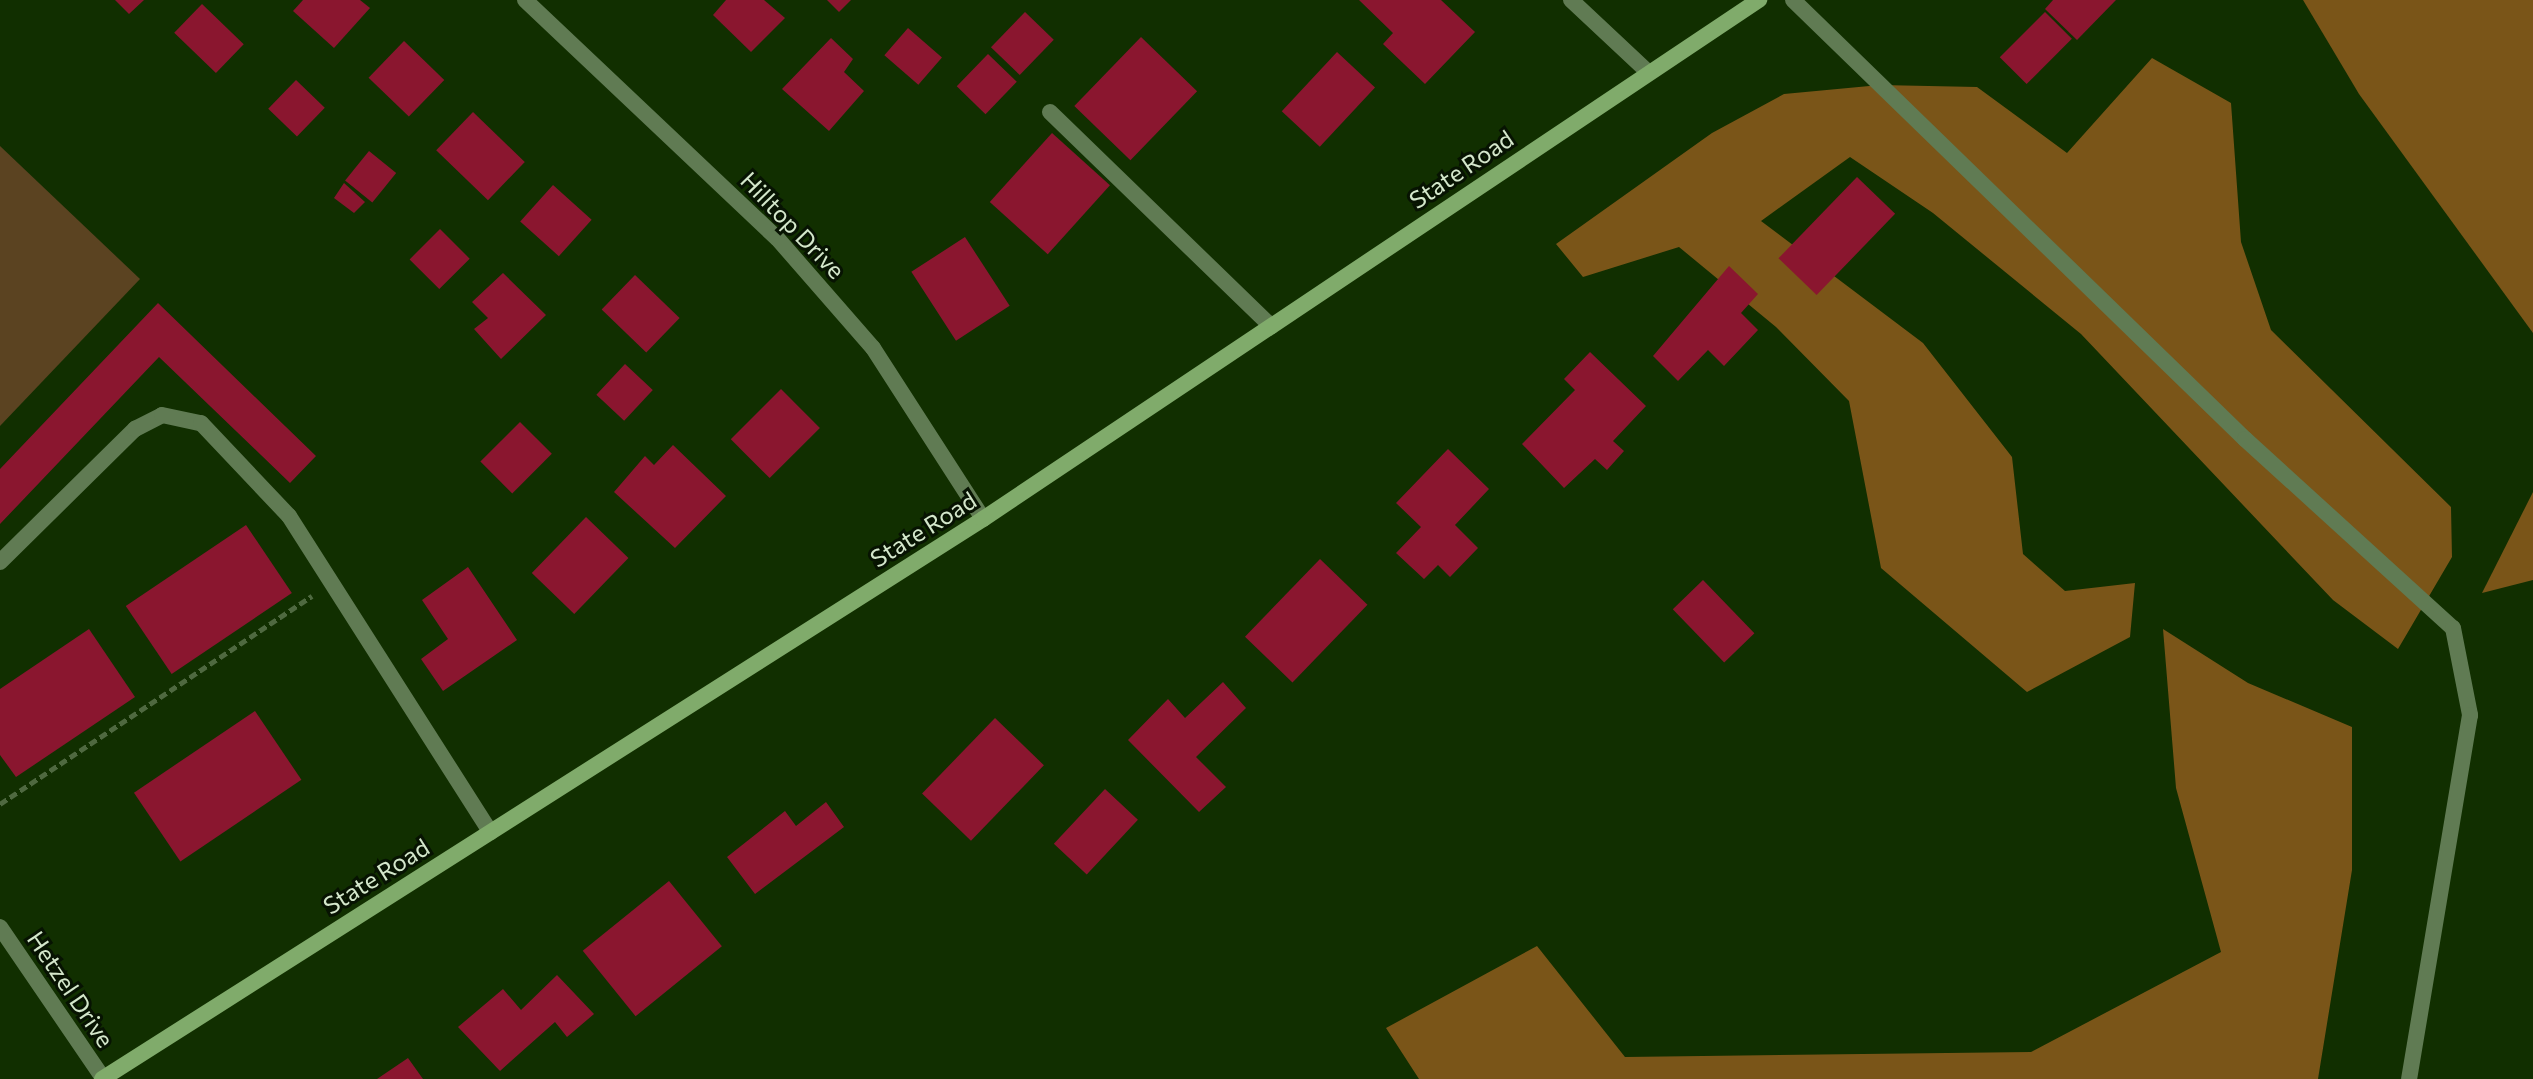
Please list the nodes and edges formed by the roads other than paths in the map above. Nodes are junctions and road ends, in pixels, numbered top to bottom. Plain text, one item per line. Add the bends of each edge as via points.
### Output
1 (525, 0) edge
2 (1571, 0) edge
3 (1759, 0) edge
4 (1793, 0) edge
5 (1648, 72) junction
6 (1050, 112) dead end
7 (1271, 326) junction
8 (983, 519) junction
9 (0, 562) edge
10 (490, 832) junction
11 (0, 927) edge
12 (102, 1079) edge
13 (2409, 1079) edge

1 - 8 street, Hilltop Drive via 796,260 873,348
2 - 5 street
3 - 5 main road, State Road
4 - 13 street via 2245,439 2453,628 2470,715
5 - 7 main road, State Road
6 - 7 street
7 - 8 main road, State Road
8 - 10 main road, State Road
9 - 10 street via 135,429 162,415 201,423 289,516
10 - 12 main road, State Road
11 - 12 street, Hetzel Drive

